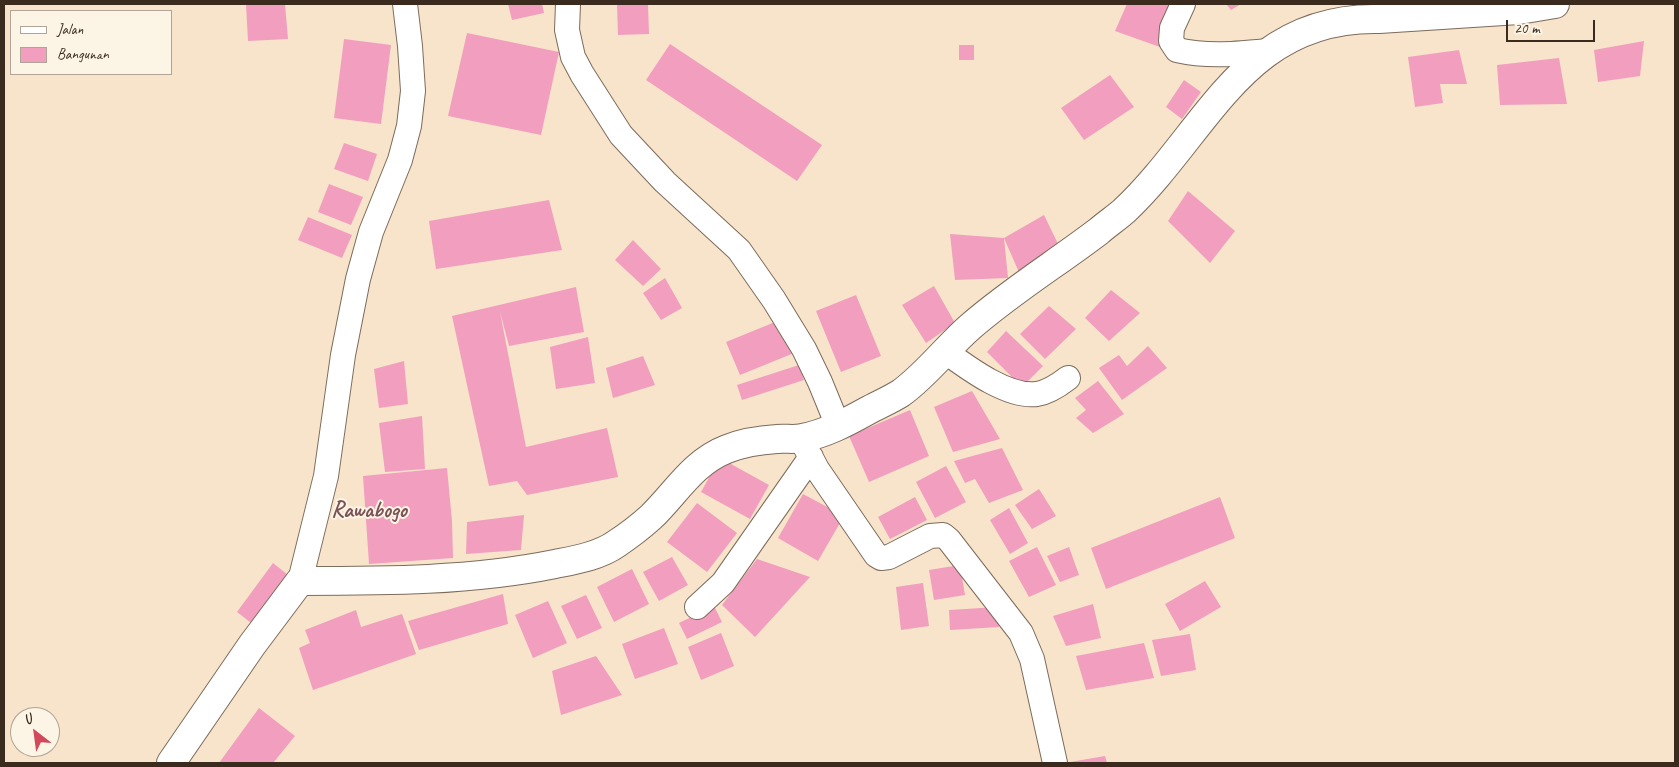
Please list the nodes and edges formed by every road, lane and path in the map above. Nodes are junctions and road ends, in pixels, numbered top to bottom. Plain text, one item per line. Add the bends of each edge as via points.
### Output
1 (405, 4) edge
2 (568, 4) edge
3 (1183, 4) edge
4 (1554, 4) edge
5 (1268, 51) junction
6 (946, 352) junction
7 (1068, 378) dead end
8 (838, 426) junction
9 (806, 448) junction
10 (300, 580) junction
11 (697, 607) dead end
12 (171, 763) edge
13 (1055, 763) edge

1 - 10 street via 413,91 409,126 400,160 371,232 358,279 326,476
2 - 8 street via 568,38 573,57 621,135 665,182 739,250 804,349
3 - 5 street via 1172,28 1171,41 1177,50 1193,54
4 - 5 street via 1519,10 1335,21 1312,28
5 - 6 street via 1227,88 1123,212 970,327
6 - 7 street via 979,376 1024,394 1053,389
6 - 8 street via 896,396
8 - 9 street
9 - 10 street via 778,438 747,442 713,455 696,467 652,516 627,537 612,548 588,556 524,570 447,579
9 - 11 street via 723,583
9 - 13 street via 876,555 889,557 930,536 949,540 1021,633 1032,659
10 - 12 street

